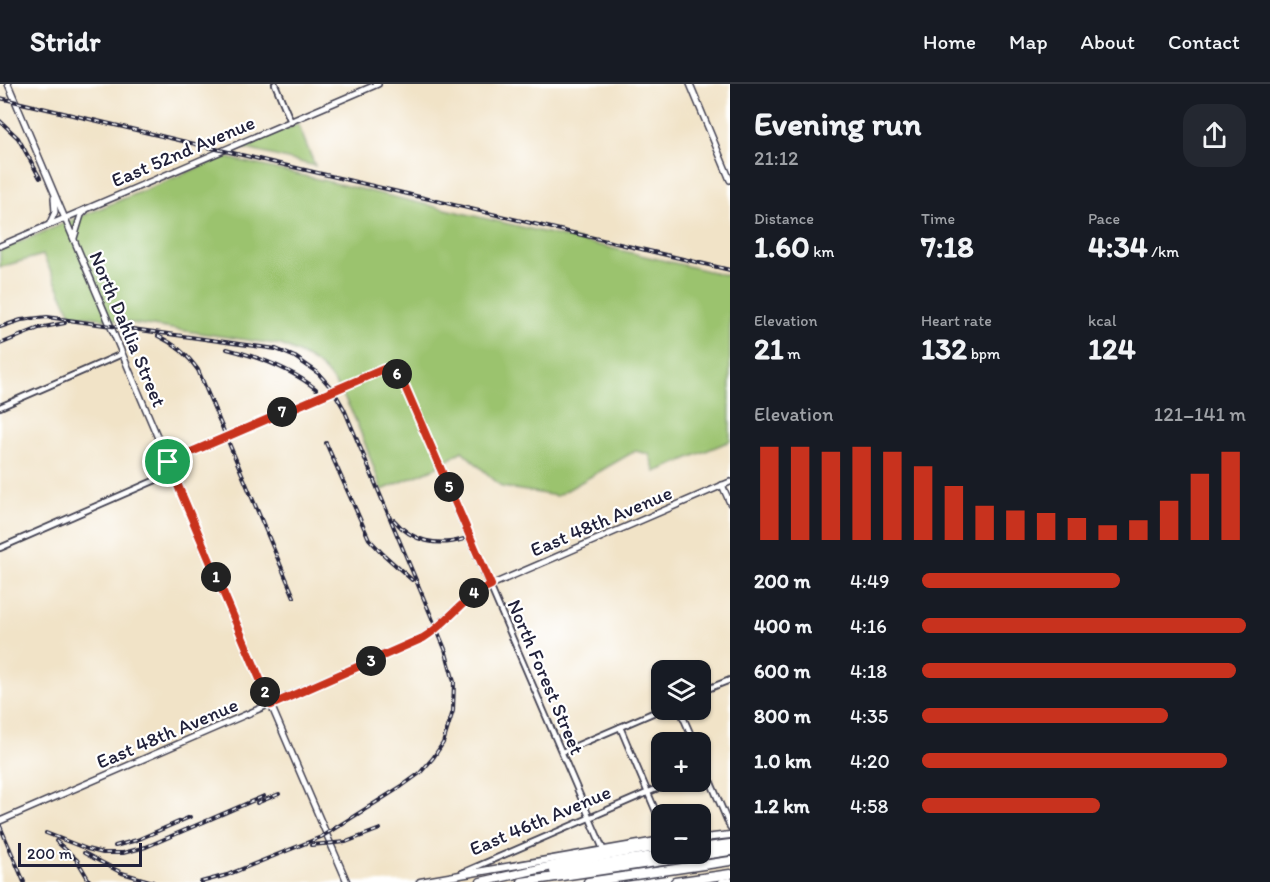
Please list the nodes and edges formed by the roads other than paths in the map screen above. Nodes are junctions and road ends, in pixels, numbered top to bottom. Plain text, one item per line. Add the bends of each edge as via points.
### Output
1 (8, 84) edge
2 (275, 84) edge
3 (378, 84) edge
4 (690, 84) edge
5 (291, 122) junction
6 (730, 180) edge
7 (52, 187) junction
8 (91, 206) junction
9 (65, 218) junction
10 (49, 224) junction
11 (74, 239) junction
12 (0, 246) edge
13 (122, 354) junction
14 (0, 407) edge
15 (168, 462) junction
16 (172, 472) junction
17 (730, 482) edge
18 (722, 485) junction
19 (730, 503) edge
20 (0, 548) edge
21 (491, 585) junction
22 (730, 680) edge
23 (711, 688) edge
24 (271, 705) junction
25 (651, 714) edge
26 (620, 727) junction
27 (562, 752) junction
28 (711, 785) edge
29 (651, 790) edge
30 (647, 792) junction
31 (652, 804) edge
32 (590, 817) junction
33 (0, 821) edge
34 (730, 827) edge
35 (730, 835) edge
36 (711, 837) edge
37 (651, 842) edge
38 (730, 844) edge
39 (651, 848) edge
40 (711, 848) edge
41 (603, 849) junction
42 (730, 851) edge
43 (651, 856) edge
44 (651, 861) edge
45 (730, 863) edge
46 (617, 867) junction
47 (459, 874) junction
48 (730, 874) edge
49 (730, 881) edge
50 (347, 882) edge
51 (420, 882) edge
52 (481, 882) edge
53 (488, 882) edge
54 (522, 882) edge
55 (588, 882) edge
56 (627, 882) edge
57 (675, 882) edge
58 (722, 882) edge

1 - 7 street, North Dahlia Street
2 - 5 street
3 - 5 street, East 52nd Avenue
4 - 6 street
5 - 8 street, East 52nd Avenue
7 - 9 street, North Dahlia Street
7 - 10 street via 55,212
8 - 9 street, East 52nd Avenue
8 - 11 street via 81,215
9 - 10 street, East 52nd Avenue
9 - 11 street, North Dahlia Street
10 - 12 street, East 52nd Avenue
11 - 13 street, North Dahlia Street
13 - 14 street
13 - 15 street, North Dahlia Street
15 - 16 street, North Dahlia Street
15 - 21 street, North Forest Street via 376,372 391,370 401,378
16 - 20 street
16 - 24 street, North Dahlia Street
17 - 18 street, East 48th Avenue
18 - 19 street
18 - 21 street, East 48th Avenue
21 - 24 street, East 48th Avenue via 468,598 423,638
21 - 27 street, North Forest Street
22 - 23 street
24 - 33 street, East 48th Avenue
24 - 50 street, North Dahlia Street
25 - 26 street
26 - 27 street
26 - 30 street
27 - 32 street, North Forest Street
28 - 34 street
29 - 30 street, East 46th Avenue
30 - 31 street
30 - 32 street, East 46th Avenue
32 - 41 street, North Forest Street
32 - 47 street, East 46th Avenue
35 - 36 main road
37 - 41 main road
38 - 40 highway
39 - 52 highway
41 - 47 main road
42 - 46 highway
43 - 53 highway
44 - 46 highway
45 - 55 highway
45 - 56 highway
46 - 54 highway
47 - 51 main road, East 46th Avenue
48 - 57 highway
49 - 58 main road

